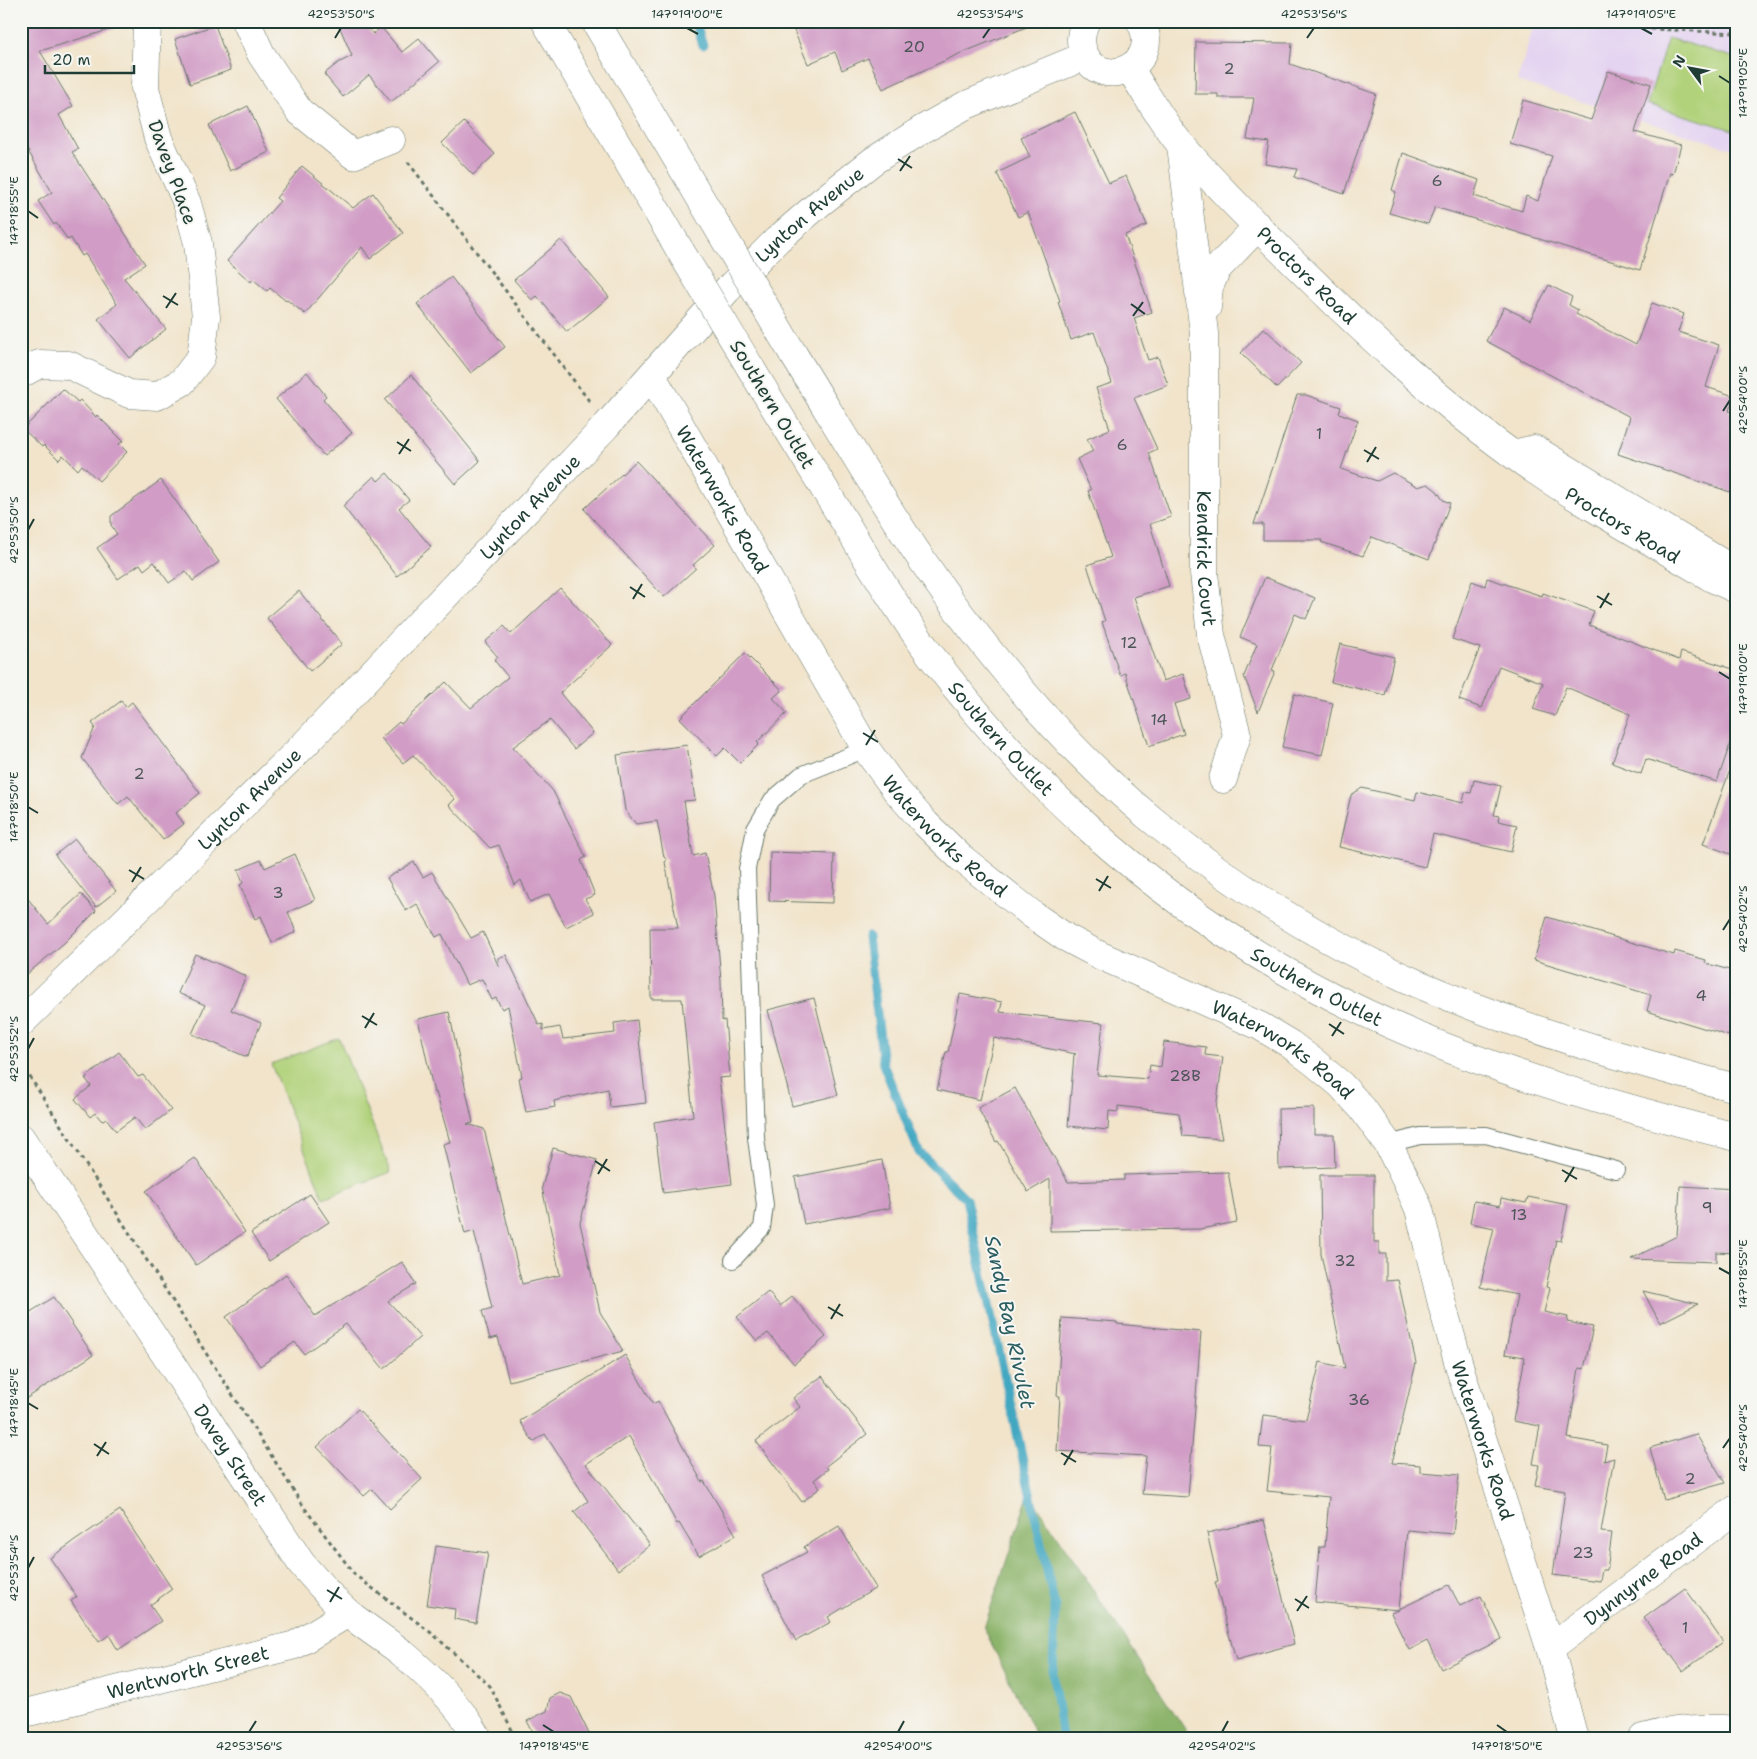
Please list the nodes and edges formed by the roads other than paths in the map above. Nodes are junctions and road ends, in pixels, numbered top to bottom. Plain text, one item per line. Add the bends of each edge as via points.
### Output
1 (147, 21) edge
2 (246, 21) edge
3 (545, 21) edge
4 (595, 21) edge
5 (1086, 21) edge
6 (1140, 21) edge
7 (1084, 56) junction
8 (1129, 68) junction
9 (391, 140) road end
10 (1181, 145) junction
11 (1258, 226) junction
12 (1204, 333) junction
13 (21, 374) edge
14 (652, 376) junction
15 (1513, 454) junction
16 (1736, 569) edge
17 (1736, 589) edge
18 (866, 749) junction
19 (1223, 779) dead end
20 (21, 1023) edge
21 (1736, 1088) edge
22 (1736, 1137) edge
23 (21, 1138) edge
24 (1388, 1144) junction
25 (1616, 1170) dead end
26 (733, 1260) dead end
27 (1736, 1509) edge
28 (348, 1613) junction
29 (1550, 1648) junction
30 (21, 1714) edge
31 (1736, 1730) edge
32 (478, 1738) edge
33 (1574, 1738) edge
34 (1643, 1738) edge

1 - 13 main road, Davey Place via 145,88 158,138 187,203 198,243 206,317 201,357 182,382 157,396 129,394 69,366 38,364
2 - 9 main road via 261,54 299,111 353,155
3 - 22 main road, Southern Outlet, bridge via 890,596 929,653 995,734 1108,847 1192,911 1281,969 1407,1031 1531,1078
4 - 21 main road, bridge via 792,352 929,570 1002,666 1071,744 1160,827 1221,872 1339,945 1416,983 1498,1015 1666,1070
5 - 7 main road via 1080,37
6 - 8 main road via 1146,46 1137,62
7 - 8 main road via 1104,71 1120,72
7 - 14 main road, Lynton Avenue via 964,106 873,161 821,202 765,253 727,290
8 - 10 main road, Proctors Road
10 - 11 main road, Proctors Road
10 - 12 main road, Kendrick Court
11 - 12 main road, Kendrick Court via 1217,269 1209,288
11 - 15 main road, Proctors Road via 1394,358 1454,410
12 - 19 main road, Kendrick Court via 1204,573 1211,635 1237,734
14 - 18 main road, Waterworks Road
14 - 20 main road, Lynton Avenue via 304,745
15 - 16 main road, Proctors Road via 1534,449
15 - 17 main road, Proctors Road via 1569,492 1712,578
18 - 24 main road, Waterworks Road via 896,790 933,831 960,857 1034,915 1099,955 1229,1011 1290,1044 1341,1085
18 - 26 lane via 801,775 772,800 755,829 747,869 756,1138 765,1205 762,1228
23 - 28 main road, Davey Street via 287,1544
24 - 25 lane via 1420,1136 1486,1135
24 - 29 main road, Waterworks Road via 1418,1209 1462,1372
27 - 29 main road, Dynnyrne Road
28 - 30 main road, Wentworth Street via 295,1645
28 - 32 main road, Davey Street via 400,1652 434,1683
29 - 33 main road, Waterworks Road
31 - 34 main road via 1678,1730

